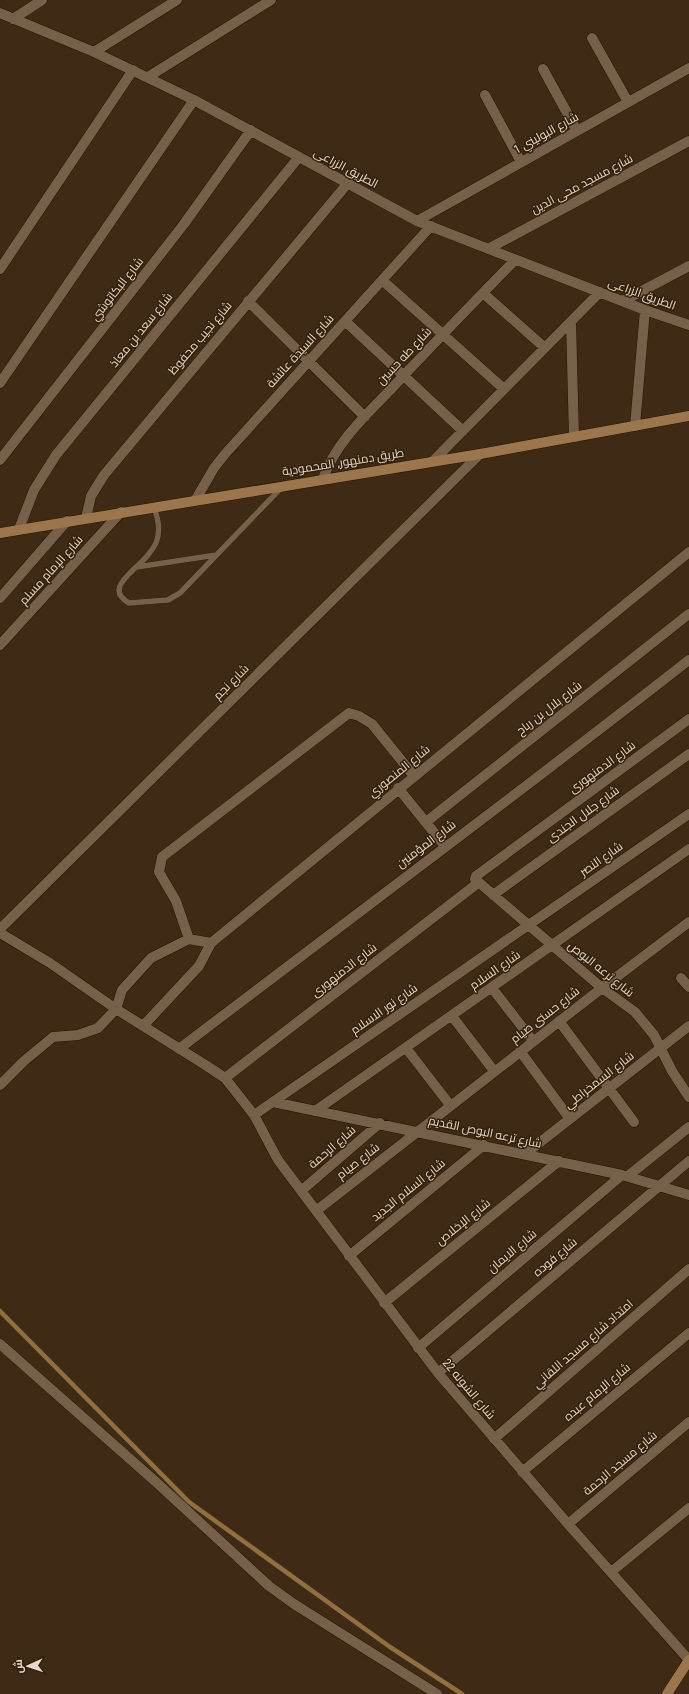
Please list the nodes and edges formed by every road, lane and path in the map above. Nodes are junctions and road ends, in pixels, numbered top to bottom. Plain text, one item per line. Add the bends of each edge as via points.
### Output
1 (42, 0) edge
2 (177, 0) edge
3 (271, 0) edge
4 (0, 13) edge
5 (13, 19) junction
6 (592, 38) dead end
7 (94, 52) junction
8 (689, 68) edge
9 (543, 69) dead end
10 (133, 70) junction
11 (148, 77) junction
12 (485, 95) dead end
13 (194, 100) junction
14 (628, 102) junction
15 (251, 130) junction
16 (577, 131) junction
17 (689, 141) edge
18 (299, 157) junction
19 (521, 162) junction
20 (348, 183) junction
21 (417, 221) junction
22 (431, 226) junction
23 (488, 249) junction
24 (515, 260) junction
25 (689, 266) edge
26 (0, 269) edge
27 (382, 280) junction
28 (600, 292) junction
29 (484, 293) junction
30 (248, 301) junction
31 (623, 301) junction
32 (646, 310) junction
33 (345, 321) junction
34 (571, 322) junction
35 (689, 325) edge
36 (442, 334) junction
37 (545, 348) junction
38 (309, 361) junction
39 (404, 376) junction
40 (0, 383) edge
41 (504, 388) junction
42 (689, 416) edge
43 (364, 417) junction
44 (635, 426) junction
45 (463, 431) junction
46 (574, 437) junction
47 (480, 454) junction
48 (0, 460) edge
49 (433, 461) junction
50 (323, 479) junction
51 (284, 485) junction
52 (196, 499) junction
53 (154, 506) junction
54 (121, 512) junction
55 (86, 518) junction
56 (67, 521) junction
57 (19, 529) junction
58 (0, 533) edge
59 (689, 552) edge
60 (216, 555) junction
61 (137, 567) junction
62 (0, 598) edge
63 (689, 614) edge
64 (0, 646) edge
65 (689, 660) edge
66 (689, 719) edge
67 (689, 754) edge
68 (414, 776) junction
69 (398, 788) junction
70 (689, 814) edge
71 (426, 822) junction
72 (445, 846) junction
73 (689, 849) edge
74 (477, 881) junction
75 (493, 895) junction
76 (689, 922) edge
77 (529, 925) junction
78 (0, 929) edge
79 (0, 933) edge
80 (190, 939) junction
81 (211, 943) junction
82 (553, 946) junction
83 (681, 978) dead end
84 (492, 988) junction
85 (602, 988) junction
86 (689, 988) edge
87 (116, 1009) junction
88 (452, 1016) junction
89 (559, 1021) junction
90 (143, 1026) junction
91 (689, 1026) edge
92 (533, 1041) junction
93 (406, 1048) junction
94 (661, 1048) junction
95 (179, 1049) junction
96 (520, 1051) junction
97 (494, 1071) junction
98 (225, 1078) junction
99 (0, 1085) edge
100 (609, 1088) junction
101 (689, 1097) edge
102 (273, 1102) junction
103 (450, 1105) junction
104 (315, 1110) junction
105 (254, 1115) junction
106 (570, 1119) junction
107 (634, 1122) dead end
108 (380, 1123) junction
109 (689, 1127) edge
110 (417, 1131) junction
111 (484, 1145) junction
112 (525, 1154) junction
113 (559, 1161) junction
114 (689, 1161) edge
115 (625, 1176) junction
116 (659, 1186) junction
117 (301, 1191) junction
118 (689, 1195) edge
119 (316, 1211) junction
120 (349, 1256) junction
121 (689, 1269) edge
122 (384, 1303) junction
123 (689, 1333) edge
124 (0, 1344) edge
125 (418, 1348) junction
126 (438, 1373) junction
127 (689, 1422) edge
128 (494, 1439) junction
129 (522, 1472) junction
130 (689, 1508) edge
131 (568, 1524) junction
132 (611, 1572) junction
133 (689, 1660) edge
134 (437, 1694) edge
135 (667, 1694) edge

1 - 5 street
2 - 7 street
3 - 11 street
4 - 5 street, الطريق الزراعى
5 - 7 street, الطريق الزراعى
6 - 14 street
7 - 10 street, الطريق الزراعى
8 - 14 street, شارع البوليني 1
9 - 16 street
10 - 11 street, الطريق الزراعى
10 - 26 street
11 - 13 street, الطريق الزراعى
12 - 19 street
13 - 15 street, الطريق الزراعى
13 - 40 street
14 - 16 street, شارع البوليني 1
15 - 18 street, الطريق الزراعى
15 - 48 street, شارع البكاتوشي via 184,224
16 - 19 street, شارع البوليني 1
17 - 23 street, شارع مسجد محى الدين
18 - 20 street, الطريق الزراعى
18 - 57 street, شارع سعد بن معاذ via 56,454 34,490
19 - 21 street, شارع البوليني 1
20 - 21 street, الطريق الزراعى
20 - 30 street, شارع نجيب محفوظ
21 - 22 street, الطريق الزراعى
22 - 23 street, الطريق الزراعى
22 - 27 street, شارع السيدة عائشة
23 - 24 street, الطريق الزراعى
24 - 28 street, الطريق الزراعى
24 - 29 street, شارع طه حسين
25 - 31 street
27 - 33 street, شارع السيدة عائشة
27 - 36 street
28 - 31 street, الطريق الزراعى
28 - 34 street
29 - 36 street, شارع طه حسين
29 - 37 street
30 - 38 street
30 - 55 street, شارع نجيب محفوظ via 104,475 91,496
31 - 32 street, الطريق الزراعى
32 - 35 street, الطريق الزراعى
32 - 44 street
33 - 38 street, شارع السيدة عائشة
33 - 39 street
34 - 37 street
34 - 46 street
36 - 39 street, شارع طه حسين
36 - 41 street
37 - 41 street
38 - 43 street
38 - 52 street, شارع السيدة عائشة via 225,454
39 - 43 street, شارع طه حسين
39 - 45 street
41 - 45 street
42 - 44 main road, طريق دمنهور, المحمودية
43 - 50 street, شارع طه حسين via 333,456
44 - 46 main road, طريق دمنهور, المحمودية
45 - 49 street
46 - 47 main road, طريق دمنهور, المحمودية
47 - 49 main road, طريق دمنهور, المحمودية
47 - 78 street, شارع نجم
49 - 50 main road, طريق دمنهور, المحمودية
50 - 51 main road, طريق دمنهور, المحمودية
51 - 52 main road, طريق دمنهور, المحمودية
51 - 60 lane
52 - 53 main road, طريق دمنهور, المحمودية
53 - 54 main road, طريق دمنهور, المحمودية
53 - 61 lane via 159,527 157,540
54 - 55 main road, طريق دمنهور, المحمودية
54 - 64 street, شارع الإمام مسلم
55 - 56 main road, طريق دمنهور, المحمودية
56 - 57 main road, طريق دمنهور, المحمودية
56 - 62 street
57 - 58 main road, طريق دمنهور, المحمودية
59 - 68 street, شارع المنصوري
60 - 61 lane
60 - 61 lane via 180,593 168,600 129,603 125,601 120,593 120,584
63 - 71 street, شارع بلال بن رباح
65 - 72 street, شارع المؤمنين
66 - 74 street, شارع الدمنهورى via 476,876
67 - 75 street, شارع جلال الجندى
68 - 69 street, شارع المنصوري
68 - 80 street via 372,724 348,713 162,857 160,872 176,901
69 - 71 street
69 - 81 street, شارع المنصوري
70 - 77 street, شارع النصر
71 - 72 street
72 - 95 street, شارع المؤمنين
73 - 82 street, شارع السلام
74 - 75 street, شارع ترعه البوص
74 - 98 street, شارع الدمنهورى
75 - 77 street, شارع ترعه البوص
76 - 85 street, شارع حسنى صيام
77 - 82 street, شارع ترعه البوص
77 - 102 street, شارع نور الاسلام
79 - 87 street, شارع الشونه 22 via 50,963
80 - 81 street
80 - 87 street via 151,958 122,990
81 - 90 street, شارع المنصوري via 199,966
82 - 84 street, شارع السلام
82 - 85 street, شارع ترعه البوص
83 - 86 street
84 - 88 street, شارع السلام
84 - 92 street
85 - 89 street, شارع حسنى صيام
85 - 94 street, شارع ترعه البوص via 635,1012 650,1029
87 - 90 street, شارع الشونه 22
87 - 99 street via 98,1028 78,1035 53,1037
88 - 93 street, شارع السلام
88 - 97 street
89 - 92 street, شارع حسنى صيام
89 - 100 street
90 - 95 street, شارع الشونه 22
91 - 94 street, شارع السمخراطي
92 - 96 street, شارع حسنى صيام
93 - 103 street
93 - 104 street, شارع السلام
94 - 100 street, شارع السمخراطي
94 - 101 street, شارع ترعه البوص via 672,1072
95 - 98 street, شارع الشونه 22
96 - 97 street, شارع حسنى صيام
96 - 106 street
97 - 103 street, شارع حسنى صيام
98 - 105 street, شارع الشونه 22
100 - 106 street, شارع السمخراطي
100 - 107 street
102 - 104 street, شارع ترعه البوص القديم
102 - 105 street, شارع نور الاسلام
103 - 110 street, شارع حسنى صيام
104 - 108 street, شارع ترعه البوص القديم
105 - 117 street, شارع الشونه 22 via 274,1155
106 - 112 street, شارع السمخراطي
108 - 110 street, شارع ترعه البوص القديم
108 - 117 street, شارع الرحمة
109 - 115 street
110 - 111 street, شارع ترعه البوص القديم
110 - 119 street, شارع صيام
111 - 112 street, شارع ترعه البوص القديم
111 - 120 street, شارع السلام الجديد
112 - 113 street, شارع ترعه البوص القديم
113 - 115 street, شارع ترعه البوص القديم
113 - 122 street, شارع الإخلاص
114 - 116 street, شارع فوده
115 - 116 street, شارع ترعه البوص القديم
115 - 125 street, شارع الايمان
116 - 118 street, شارع ترعه البوص القديم
116 - 126 street, شارع فوده
117 - 119 street, شارع الشونه 22
119 - 120 street, شارع الشونه 22
120 - 122 street, شارع الشونه 22
121 - 128 street, امتداد شارع مسجد اللقاني
122 - 125 street, شارع الشونه 22
123 - 129 street, شارع الإمام عبده
124 - 134 street via 269,1586
125 - 126 street, شارع الشونه 22
126 - 128 street, شارع الشونه 22
127 - 131 street, شارع مسجد الرحمة
128 - 129 street, شارع الشونه 22
129 - 131 street, شارع الشونه 22
130 - 132 street
131 - 132 street, شارع الشونه 22
132 - 133 street, شارع الشونه 22
133 - 135 main road

